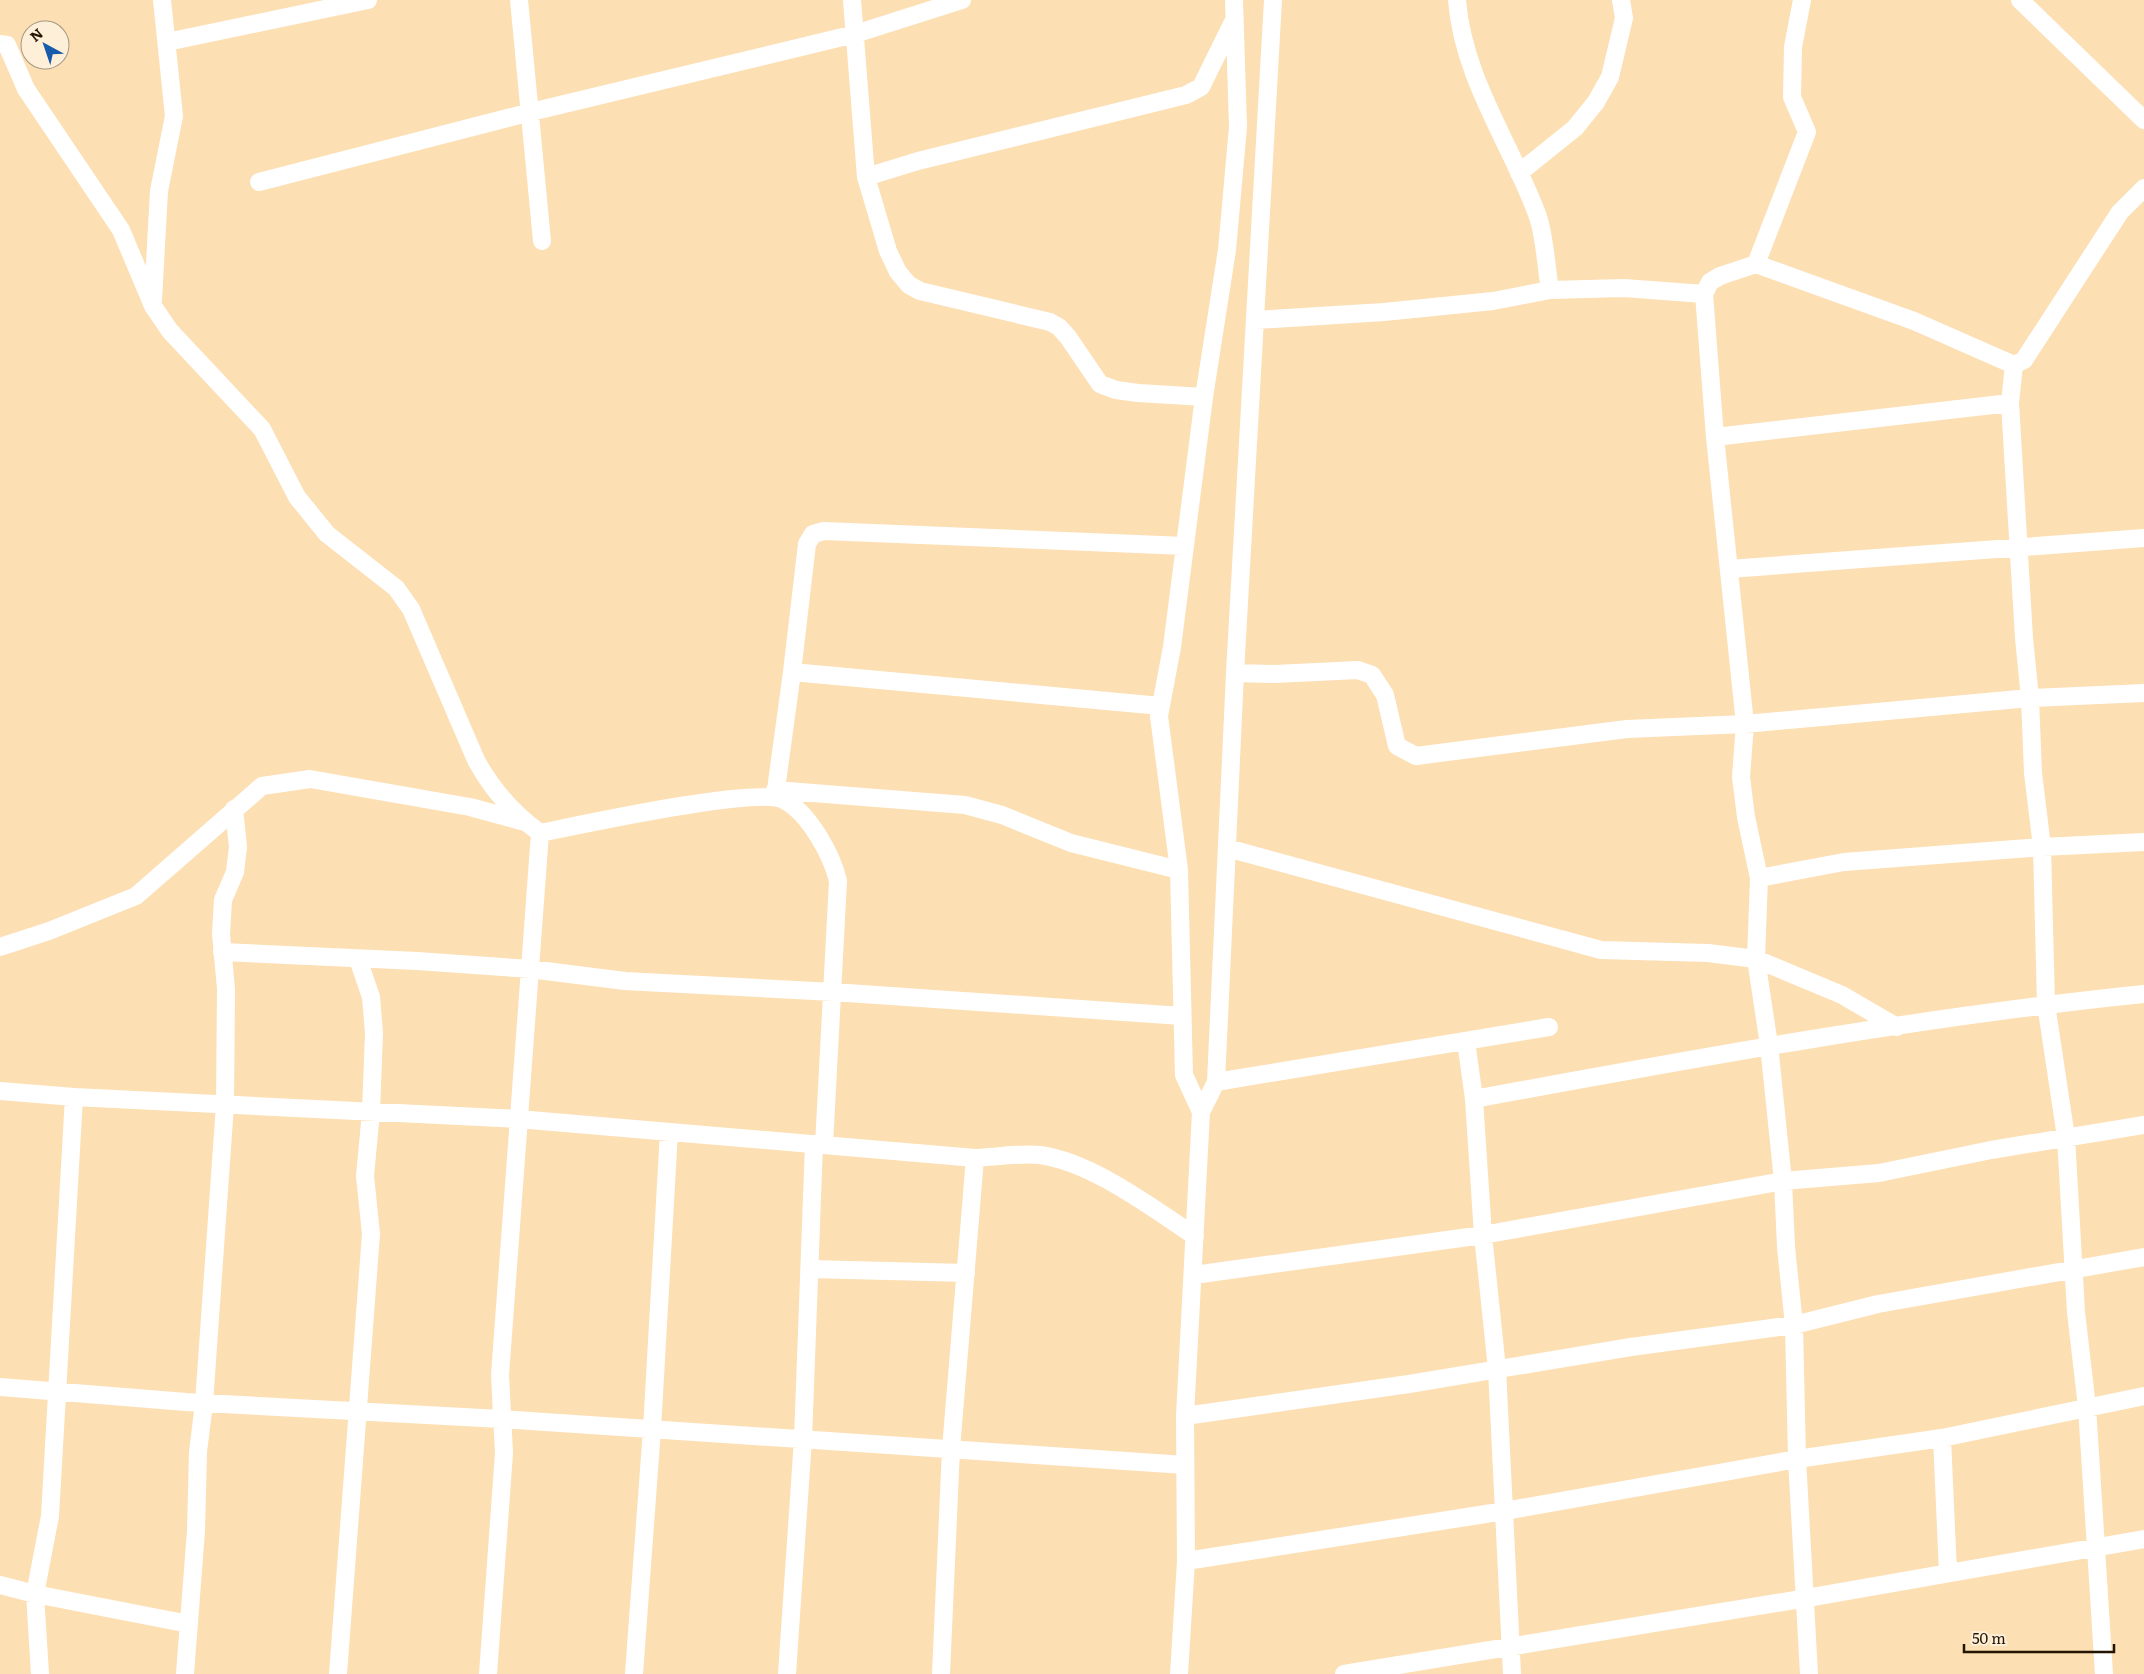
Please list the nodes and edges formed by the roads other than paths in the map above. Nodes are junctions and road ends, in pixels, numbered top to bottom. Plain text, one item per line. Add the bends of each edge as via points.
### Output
1 (162, 0) edge
2 (368, 0) edge
3 (519, 0) edge
4 (852, 0) edge
5 (962, 0) edge
6 (1273, 0) edge
7 (1457, 0) edge
8 (1621, 0) edge
9 (1802, 0) edge
10 (2020, 0) edge
11 (1235, 8) edge
12 (855, 34) junction
13 (2, 42) edge
14 (167, 42) junction
15 (531, 112) junction
16 (2144, 120) edge
17 (1519, 172) junction
18 (866, 177) junction
19 (259, 182) dead end
20 (2144, 188) edge
21 (542, 241) dead end
22 (1756, 264) junction
23 (1550, 290) junction
24 (1704, 294) junction
25 (153, 306) junction
26 (1256, 320) junction
27 (2014, 365) junction
28 (1204, 397) junction
29 (2010, 403) junction
30 (1716, 437) junction
31 (2144, 538) edge
32 (1185, 546) junction
33 (2019, 547) junction
34 (1729, 569) junction
35 (792, 672) junction
36 (1234, 673) junction
37 (2144, 693) edge
38 (2030, 698) junction
39 (1161, 706) junction
40 (1745, 724) junction
41 (775, 793) junction
42 (234, 809) junction
43 (526, 822) junction
44 (540, 832) junction
45 (2144, 842) edge
46 (2042, 847) junction
47 (1227, 848) junction
48 (1179, 870) junction
49 (1759, 878) junction
50 (0, 946) edge
51 (222, 952) junction
52 (358, 958) junction
53 (1756, 959) junction
54 (530, 969) junction
55 (833, 992) junction
56 (2144, 994) edge
57 (2046, 1004) junction
58 (1182, 1016) junction
59 (1548, 1027) dead end
60 (1897, 1027) junction
61 (1466, 1041) junction
62 (1769, 1045) junction
63 (1216, 1082) junction
64 (0, 1091) edge
65 (74, 1097) junction
66 (1474, 1099) junction
67 (225, 1105) junction
68 (371, 1112) junction
69 (1201, 1112) junction
70 (518, 1119) junction
71 (2144, 1125) edge
72 (669, 1132) junction
73 (2066, 1137) junction
74 (819, 1145) junction
75 (976, 1158) junction
76 (1784, 1181) junction
77 (1483, 1235) junction
78 (1195, 1236) junction
79 (2144, 1257) edge
80 (2075, 1268) junction
81 (810, 1269) junction
82 (966, 1273) junction
83 (1194, 1275) junction
84 (1794, 1325) junction
85 (1497, 1369) junction
86 (0, 1387) edge
87 (57, 1392) junction
88 (2144, 1396) edge
89 (204, 1403) junction
90 (2088, 1407) junction
91 (356, 1411) junction
92 (1185, 1416) junction
93 (501, 1419) junction
94 (652, 1429) junction
95 (1942, 1438) junction
96 (803, 1439) junction
97 (951, 1449) junction
98 (1798, 1459) junction
99 (1185, 1465) junction
100 (1505, 1511) junction
101 (2144, 1539) edge
102 (2097, 1547) junction
103 (1186, 1562) junction
104 (1948, 1573) junction
105 (0, 1585) edge
106 (35, 1594) junction
107 (1807, 1598) junction
108 (189, 1624) junction
109 (1509, 1647) junction
110 (40, 1674) edge
111 (185, 1674) edge
112 (338, 1674) edge
113 (488, 1674) edge
114 (634, 1674) edge
115 (787, 1674) edge
116 (941, 1674) edge
117 (1179, 1674) edge
118 (1344, 1674) edge
119 (1512, 1674) edge
120 (1809, 1674) edge
121 (2104, 1674) edge

1 - 14 street
2 - 14 street
3 - 15 street
4 - 12 street
5 - 12 street
6 - 26 street
7 - 17 street via 1459,29 1485,104
8 - 17 street via 1624,18 1610,77 1596,102 1575,128
9 - 22 street via 1793,47 1792,97 1807,132
10 - 16 street
11 - 18 street via 1201,87 1186,95 918,161
11 - 28 street via 1236,146 1228,250
12 - 15 street
12 - 18 street
13 - 25 street via 26,89 121,230
14 - 25 street via 174,116 159,191
15 - 19 street
15 - 21 street
17 - 23 street via 1538,216
18 - 28 street via 888,251 898,272 910,285 920,291 1050,322 1068,337 1100,384 1116,390
20 - 27 street via 2120,212 2024,360
22 - 24 street via 1720,276 1710,282
22 - 27 street via 1914,321
23 - 24 street via 1624,288
23 - 26 street via 1493,301
24 - 30 street
25 - 43 street via 170,330 262,429 297,497 327,534 396,588 411,609 484,774
26 - 36 street
27 - 29 street
28 - 32 street
29 - 30 street
29 - 33 street
30 - 34 street
31 - 33 street
32 - 35 street via 824,531 813,534 807,544
32 - 39 street
33 - 34 street
33 - 38 street
34 - 40 street
35 - 39 street
35 - 41 street
36 - 40 street via 1358,670 1372,675 1385,695 1396,746 1416,756 1627,729
36 - 47 street
37 - 38 street
38 - 40 street
38 - 46 street via 2032,772
39 - 48 street via 1159,716
40 - 49 street via 1741,777
41 - 44 street
41 - 48 street via 965,805 1002,815 1070,843
41 - 55 street via 794,807 824,843 833,860 838,881
42 - 43 street via 262,786 310,779 470,807
42 - 50 street via 136,896 49,932
42 - 51 street via 238,847 235,872 222,900
43 - 44 street
44 - 54 street
45 - 46 street
46 - 49 street via 1844,862
46 - 57 street
47 - 53 street via 1601,950 1708,953
47 - 63 street
48 - 58 street
49 - 53 street
51 - 52 street
51 - 67 street via 226,989
52 - 54 street
52 - 68 street via 370,997 374,1033
53 - 60 street via 1842,995
53 - 62 street
54 - 55 street via 625,981
54 - 70 street
55 - 58 street
55 - 74 street
56 - 57 street
57 - 60 street
57 - 73 street
58 - 69 street via 1184,1075
59 - 61 street
60 - 62 street
61 - 63 street
61 - 66 street
62 - 66 street
62 - 76 street
63 - 69 street
64 - 65 street
65 - 67 street
65 - 87 street
66 - 77 street
67 - 68 street
67 - 89 street
68 - 70 street
68 - 91 street via 365,1176 371,1234
69 - 78 street
70 - 72 street
70 - 93 street via 500,1375
71 - 73 street
72 - 74 street
72 - 94 street
73 - 76 street via 1879,1173
73 - 80 street
74 - 75 street
74 - 81 street
75 - 78 street via 1038,1155 1054,1158 1115,1183
75 - 82 street
76 - 77 street
76 - 84 street via 1786,1247
77 - 83 street
77 - 85 street
78 - 83 street
79 - 80 street
80 - 84 street via 1878,1304
80 - 90 street via 2076,1312
81 - 82 street
81 - 96 street
82 - 97 street
83 - 92 street
84 - 85 street
84 - 98 street
85 - 92 street
85 - 100 street
86 - 87 street
87 - 89 street
87 - 106 street via 50,1516
88 - 90 street
89 - 91 street
89 - 108 street via 198,1452
90 - 95 street
90 - 102 street
91 - 93 street
91 - 112 street
92 - 99 street
93 - 94 street
93 - 113 street via 504,1453
94 - 96 street
94 - 114 street
95 - 98 street
95 - 104 street
96 - 97 street
96 - 115 street
97 - 99 street
97 - 116 street
98 - 100 street
98 - 107 street
99 - 103 street
100 - 103 street
100 - 109 street
101 - 102 street
102 - 104 street
102 - 121 street
103 - 117 street
104 - 107 street
105 - 106 street
106 - 108 street
106 - 110 street
107 - 109 street
107 - 120 street
108 - 111 street
109 - 118 street
109 - 119 street

